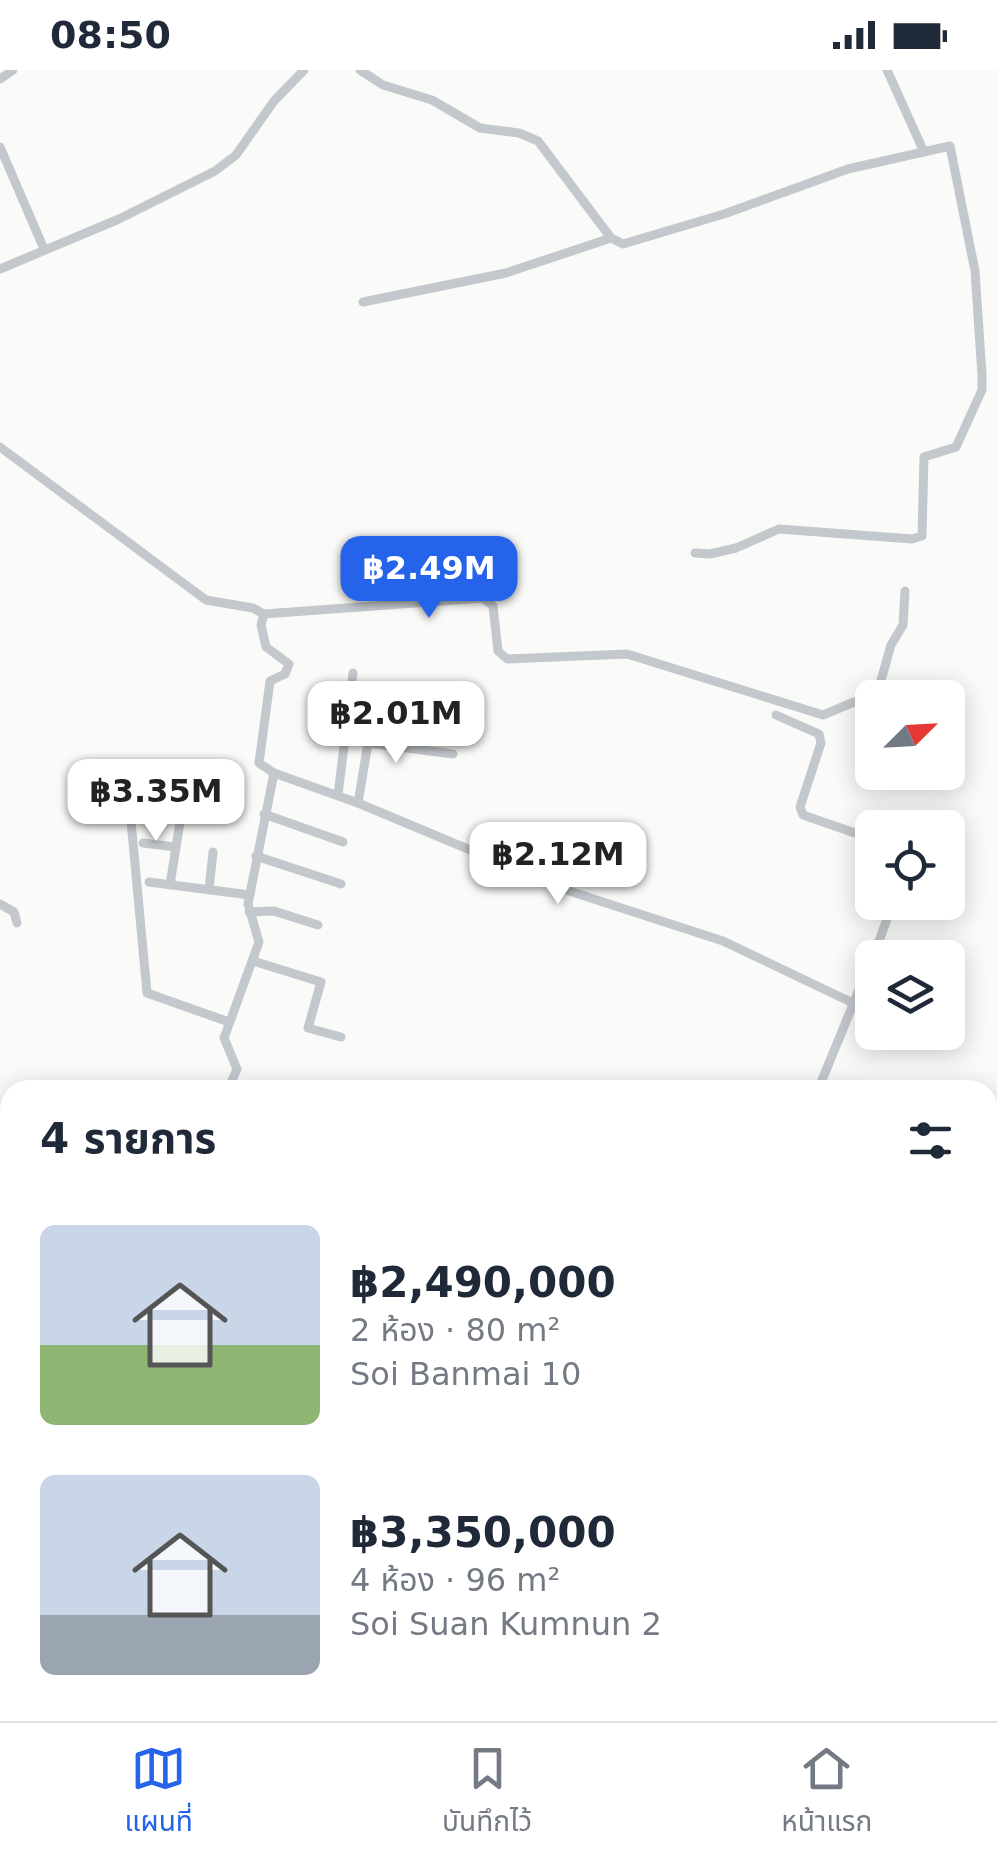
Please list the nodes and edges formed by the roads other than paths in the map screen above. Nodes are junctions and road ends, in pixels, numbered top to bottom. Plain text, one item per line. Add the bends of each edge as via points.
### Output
1 (11, 70) edge
2 (304, 70) edge
3 (360, 70) edge
4 (886, 70) edge
5 (0, 78) edge
6 (0, 147) edge
7 (924, 152) junction
8 (611, 238) junction
9 (44, 249) junction
10 (0, 269) edge
11 (362, 302) dead end
12 (997, 389) edge
13 (982, 390) junction
14 (0, 447) edge
15 (695, 553) dead end
16 (905, 591) dead end
17 (264, 614) junction
18 (352, 673) dead end
19 (880, 680) edge
20 (855, 702) edge
21 (776, 715) dead end
22 (453, 754) dead end
23 (274, 773) junction
24 (338, 795) junction
25 (358, 803) junction
26 (182, 809) dead end
27 (264, 814) junction
28 (131, 821) dead end
29 (855, 833) edge
30 (343, 842) dead end
31 (144, 843) dead end
32 (175, 847) junction
33 (212, 852) dead end
34 (256, 856) junction
35 (149, 882) dead end
36 (341, 884) dead end
37 (170, 885) junction
38 (209, 890) junction
39 (250, 895) junction
40 (0, 904) edge
41 (248, 912) junction
42 (17, 922) dead end
43 (318, 926) dead end
44 (252, 961) junction
45 (855, 1004) joint
46 (229, 1022) junction
47 (341, 1038) dead end
48 (233, 1080) edge
49 (822, 1080) edge

1 - 5 street
2 - 9 street via 224,165
3 - 8 street via 480,128 538,141
4 - 7 street
6 - 9 street
7 - 8 street via 848,169 628,243
7 - 13 street via 950,146 974,271
8 - 11 street via 506,273
9 - 10 street
12 - 13 street
13 - 15 street via 956,446 924,457 920,538 779,529 736,548
14 - 17 street via 206,600
16 - 19 street via 903,625
17 - 20 street via 484,598 493,606 498,651 507,659 626,654 822,715
17 - 23 street via 266,647 290,664 286,674 270,681 265,702 259,763
18 - 24 street
21 - 29 street via 820,734 803,815
22 - 25 street via 368,744
23 - 24 street
23 - 27 street
24 - 25 street
25 - 45 street via 566,890 723,941
26 - 32 street
27 - 30 street
27 - 34 street
28 - 46 street via 147,993
31 - 32 street
32 - 37 street
33 - 38 street
34 - 36 street
34 - 39 street
35 - 37 street
37 - 38 street
38 - 39 street
39 - 41 street
40 - 42 street
41 - 43 street via 274,911
41 - 44 street via 259,937
44 - 46 street
44 - 47 street via 320,982 308,1028
45 - 49 street
46 - 48 street via 224,1042 237,1062

